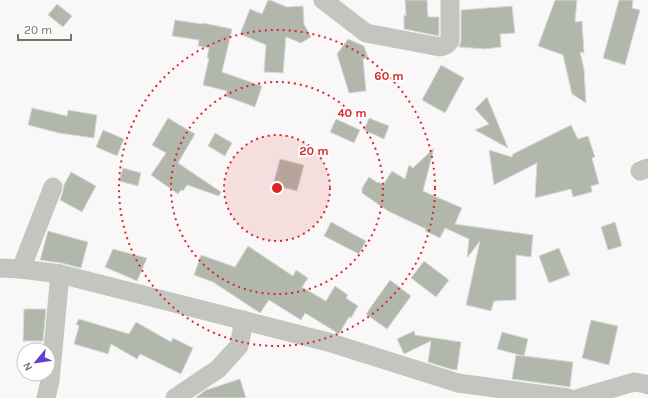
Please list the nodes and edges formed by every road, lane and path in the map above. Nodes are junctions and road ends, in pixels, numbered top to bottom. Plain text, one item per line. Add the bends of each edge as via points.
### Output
1 (323, 0) edge
2 (450, 0) edge
3 (53, 187) dead end
4 (0, 268) edge
5 (21, 269) junction
6 (60, 274) junction
7 (244, 320) junction
8 (648, 385) edge
9 (454, 391) edge
10 (46, 398) edge
11 (175, 398) edge
12 (568, 398) edge
13 (579, 398) edge

1 - 2 street via 366,33 440,47 450,41
3 - 5 street
4 - 5 street
5 - 6 street
6 - 7 street
6 - 10 street via 50,381
7 - 9 street via 328,342
7 - 11 street via 239,346 218,369
8 - 13 street via 634,382
9 - 12 street

